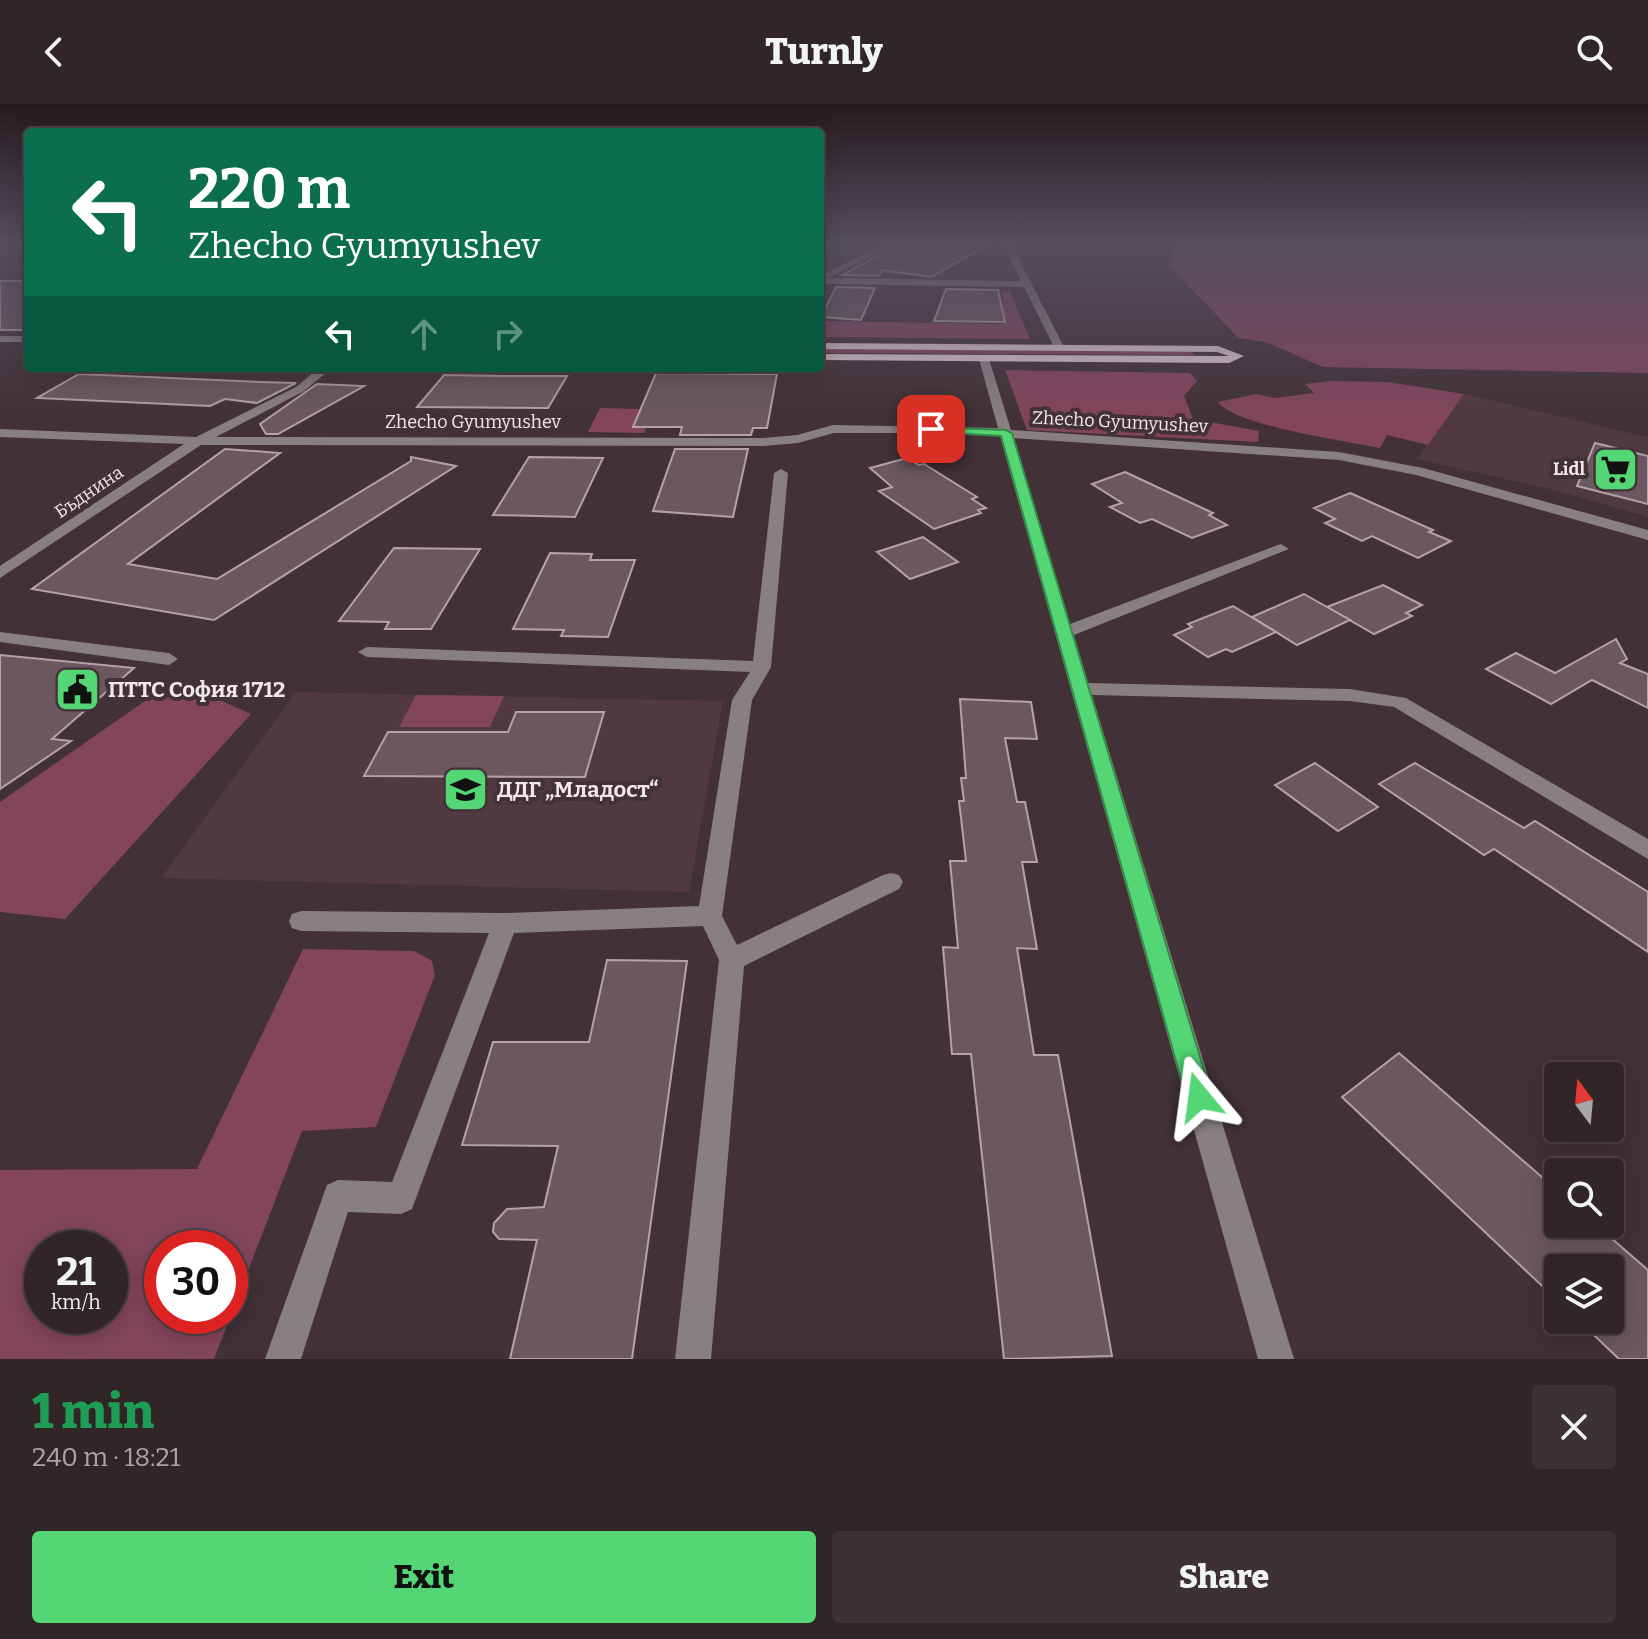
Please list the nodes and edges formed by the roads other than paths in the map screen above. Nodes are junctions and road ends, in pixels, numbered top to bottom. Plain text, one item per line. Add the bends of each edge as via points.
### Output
1 (1037, 301) edge
2 (0, 339) edge
3 (24, 339) edge
4 (824, 346) edge
5 (1059, 347) junction
6 (824, 357) edge
7 (984, 359) junction
8 (320, 372) edge
9 (0, 433) edge
10 (1006, 433) junction
11 (198, 441) junction
12 (781, 473) dead end
13 (1648, 535) edge
14 (1281, 549) dead end
15 (0, 573) edge
16 (1064, 633) junction
17 (0, 637) edge
18 (367, 652) dead end
19 (169, 659) dead end
20 (762, 667) junction
21 (1081, 689) junction
22 (1648, 850) edge
23 (891, 882) dead end
24 (710, 916) junction
25 (301, 921) dead end
26 (505, 923) junction
27 (732, 960) junction
28 (283, 1359) edge
29 (693, 1359) edge
30 (1276, 1359) edge

1 - 5 street
2 - 3 street
4 - 5 main road
5 - 7 main road via 1223,349 1239,356
6 - 7 main road
7 - 10 street
8 - 11 street via 287,396
9 - 11 street, Zhecho Gyumyushev
10 - 11 street, Zhecho Gyumyushev via 833,429 764,442
10 - 13 street, Zhecho Gyumyushev via 1339,456 1495,491
10 - 16 street
11 - 15 street, Бъднина
12 - 20 street
14 - 16 street
16 - 21 street
17 - 19 street
18 - 20 street
20 - 24 street via 742,700
21 - 22 street via 1350,695 1399,702
21 - 30 street
23 - 27 street
24 - 26 street
24 - 27 street
25 - 26 street
26 - 28 street via 401,1198 338,1196
27 - 29 street

